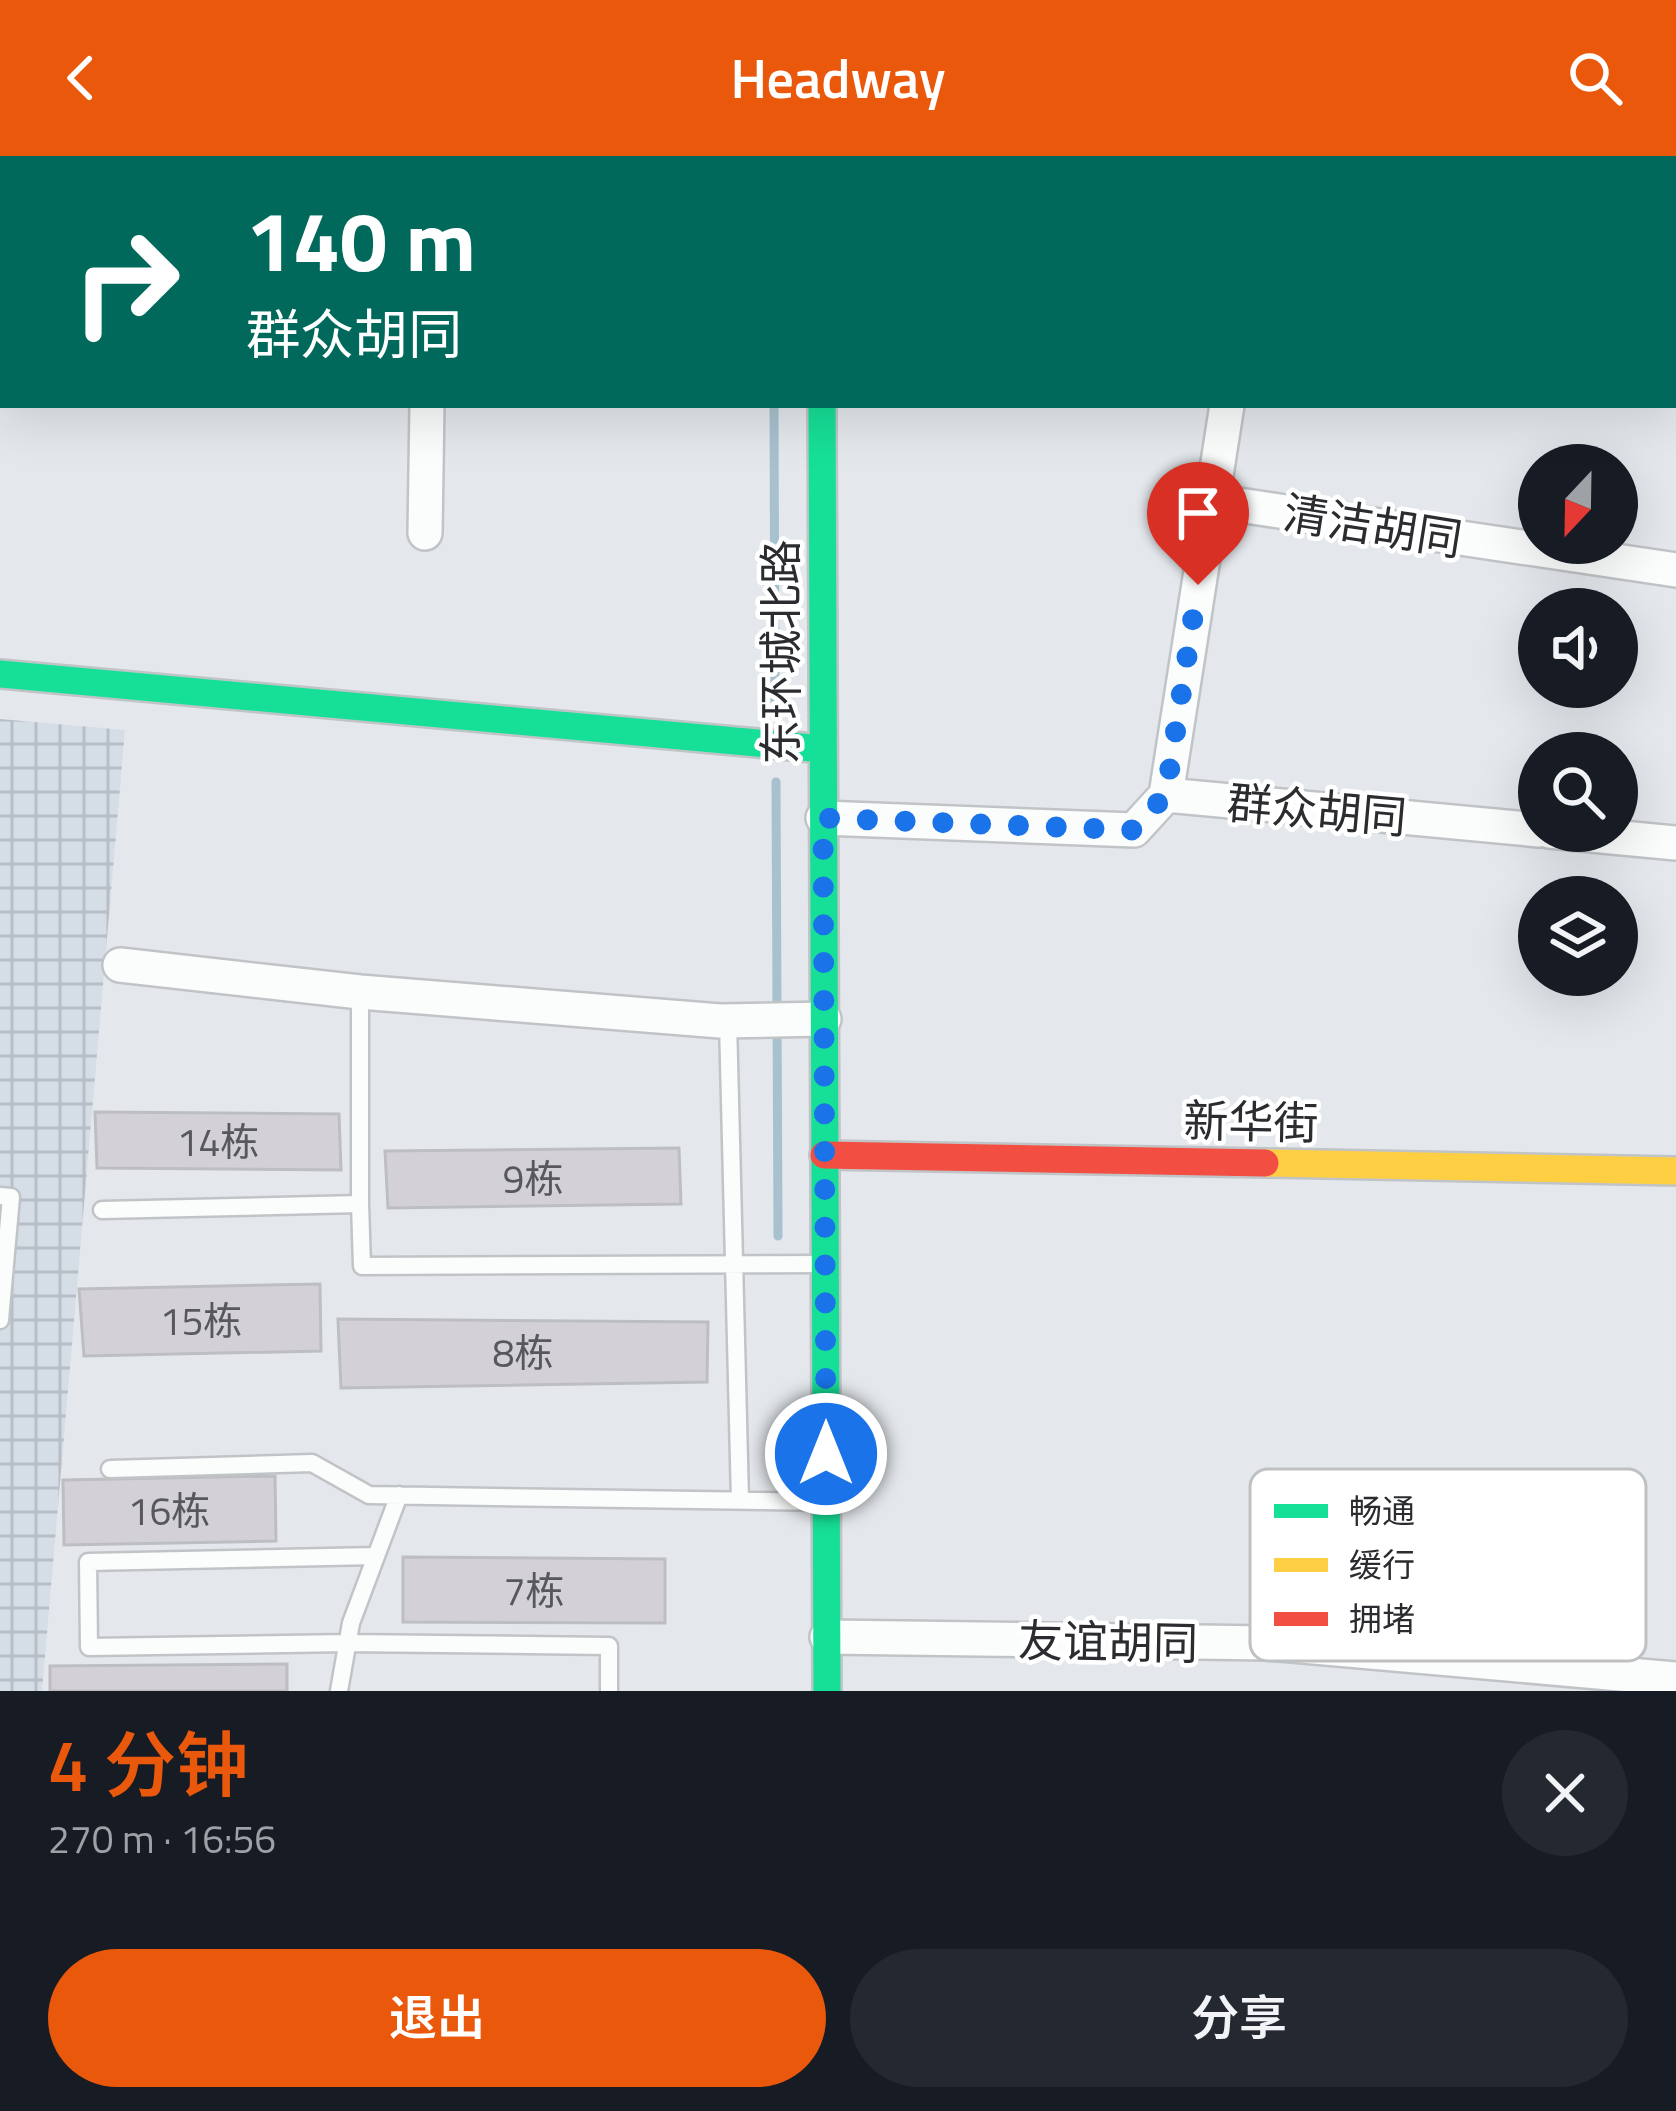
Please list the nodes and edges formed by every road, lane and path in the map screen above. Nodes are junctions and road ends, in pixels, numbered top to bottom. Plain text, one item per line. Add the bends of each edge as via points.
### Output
1 (428, 408) edge
2 (821, 408) edge
3 (1227, 408) edge
4 (1212, 501) junction
5 (424, 533) dead end
6 (1676, 570) edge
7 (0, 674) edge
8 (823, 749) junction
9 (1166, 794) junction
10 (823, 818) junction
11 (1518, 828) edge
12 (1638, 839) edge
13 (1676, 843) edge
14 (120, 965) dead end
15 (360, 992) junction
16 (776, 1020) junction
17 (824, 1155) junction
18 (1676, 1171) edge
19 (0, 1196) edge
20 (360, 1204) junction
21 (102, 1210) dead end
22 (736, 1264) junction
23 (825, 1264) junction
24 (0, 1320) edge
25 (110, 1469) dead end
26 (399, 1495) junction
27 (740, 1501) junction
28 (826, 1502) junction
29 (376, 1556) junction
30 (826, 1637) junction
31 (347, 1643) junction
32 (1250, 1643) edge
33 (1472, 1661) edge
34 (1676, 1679) edge
35 (339, 1691) edge
36 (609, 1691) edge
37 (827, 1691) edge

1 - 5 street
2 - 8 street, 东环城北路
3 - 4 street
4 - 6 street, 清洁胡同
4 - 9 street
7 - 8 street
8 - 10 street, 东环城北路
9 - 10 street, 群众胡同 via 1134,830
9 - 11 street, 群众胡同
10 - 16 street, 东环城北路
12 - 13 street
14 - 15 street
15 - 16 street
15 - 20 lane
16 - 17 street, 东环城北路
16 - 22 lane
17 - 18 street, 新华街
17 - 23 street, 东环城北路
19 - 24 lane via 11,1197
20 - 21 lane
20 - 22 lane via 362,1266
22 - 23 lane
22 - 27 lane
23 - 28 street, 东环城北路
25 - 26 lane via 312,1463 369,1495
26 - 27 lane
26 - 29 lane
27 - 28 lane
28 - 30 street, 东环城北路
29 - 31 lane
29 - 31 lane via 88,1562 89,1647
30 - 32 street, 友谊胡同
30 - 37 street, 东环城北路
31 - 35 lane
31 - 36 lane via 609,1646
33 - 34 street, 友谊胡同

